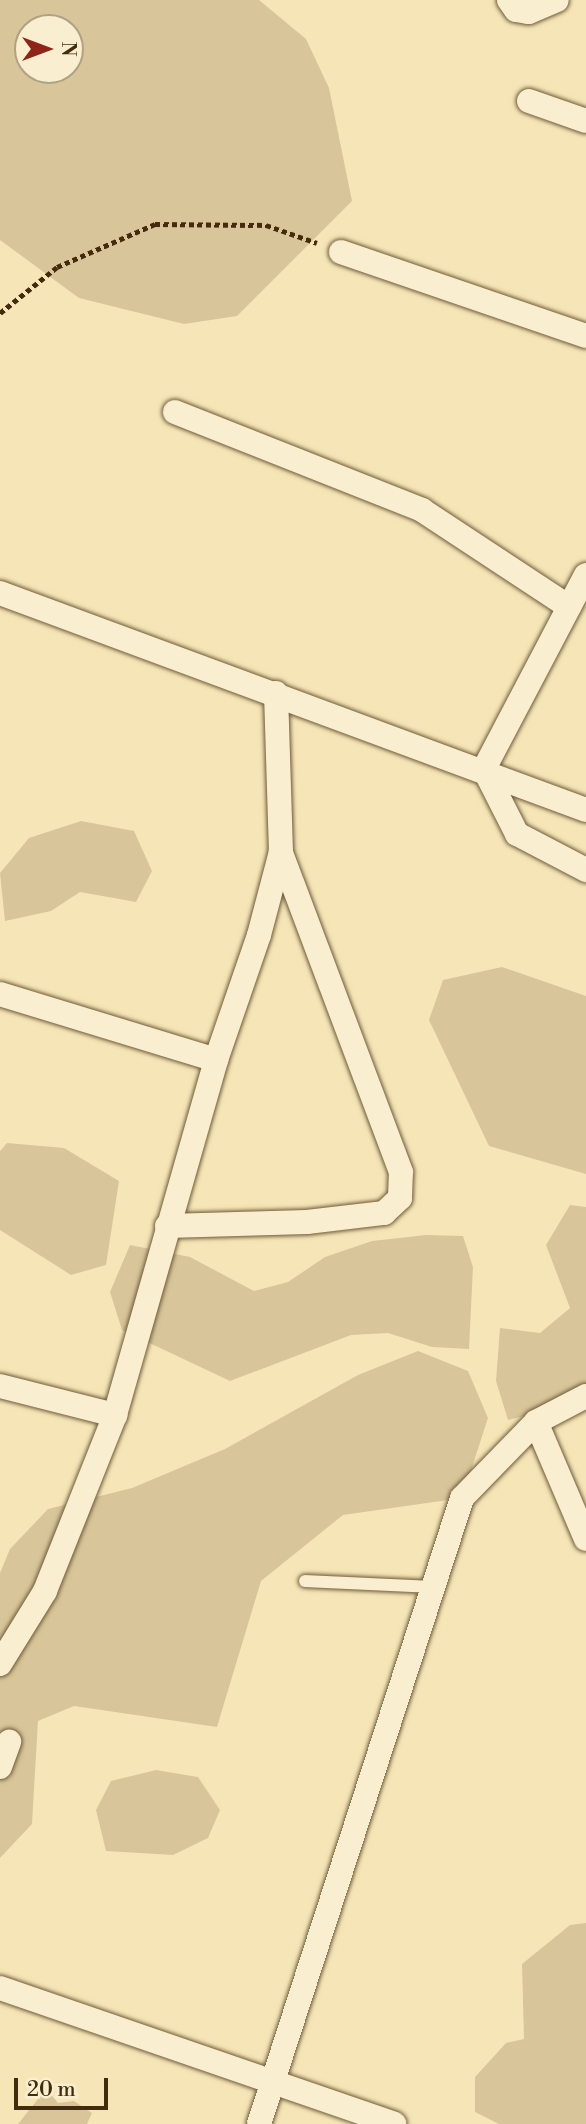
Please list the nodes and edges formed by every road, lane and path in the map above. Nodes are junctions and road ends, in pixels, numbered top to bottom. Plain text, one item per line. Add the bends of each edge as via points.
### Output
1 (509, 0) edge
2 (557, 0) edge
3 (529, 101) dead end
4 (586, 121) edge
5 (341, 252) joint
6 (0, 313) edge
7 (586, 336) edge
8 (174, 412) dead end
9 (586, 576) edge
10 (0, 593) edge
11 (569, 607) junction
12 (276, 693) junction
13 (484, 769) junction
14 (586, 810) edge
15 (281, 852) junction
16 (586, 870) edge
17 (0, 994) edge
18 (216, 1060) junction
19 (167, 1226) junction
20 (0, 1386) edge
21 (586, 1396) edge
22 (115, 1415) junction
23 (536, 1422) junction
24 (586, 1539) edge
25 (305, 1581) dead end
26 (433, 1587) junction
27 (0, 1664) edge
28 (9, 1742) dead end
29 (0, 1767) edge
30 (0, 1989) edge
31 (273, 2083) junction
32 (259, 2124) edge
33 (394, 2124) edge

1 - 2 street via 516,10 529,12
3 - 4 street
5 - 6 path via 266,225 155,224 57,267
5 - 7 street
8 - 11 street via 422,510
9 - 11 street
10 - 12 street
11 - 13 street
12 - 13 street
12 - 15 street
13 - 14 street
13 - 16 street via 517,834
15 - 18 street
15 - 19 street via 401,1172 400,1198 384,1213 307,1222
17 - 18 street
18 - 19 street
19 - 22 street
20 - 22 street
21 - 23 street
22 - 27 street via 45,1591
23 - 24 street
23 - 26 street via 462,1498
25 - 26 lane
26 - 31 street
28 - 29 street
30 - 31 street
31 - 32 street
31 - 33 street

